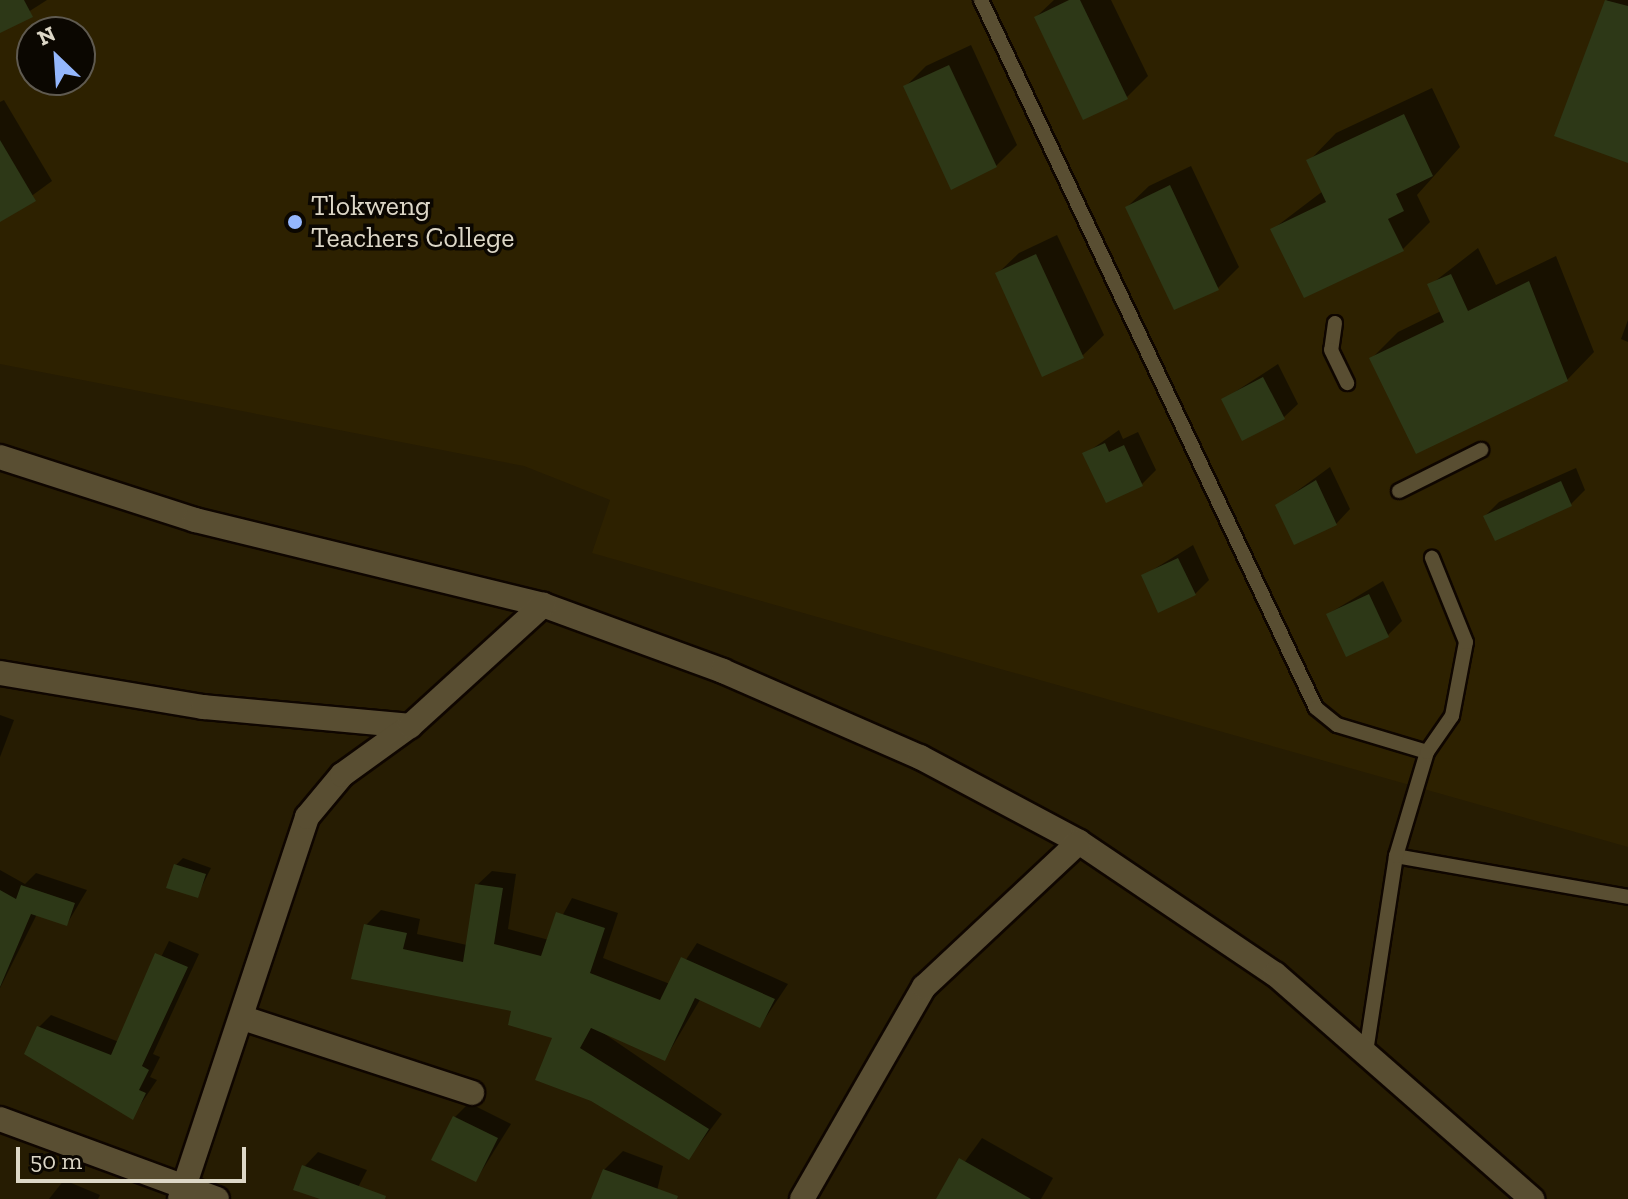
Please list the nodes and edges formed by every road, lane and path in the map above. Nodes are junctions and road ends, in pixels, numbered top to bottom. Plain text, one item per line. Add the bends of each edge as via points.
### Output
1 (981, 0) edge
2 (1335, 323) dead end
3 (1347, 383) dead end
4 (1481, 450) dead end
5 (0, 457) edge
6 (1399, 491) dead end
7 (1432, 558) dead end
8 (543, 605) junction
9 (0, 673) edge
10 (410, 726) junction
11 (1427, 752) junction
12 (1079, 842) junction
13 (1396, 856) junction
14 (1628, 897) edge
15 (243, 1018) junction
16 (1366, 1052) junction
17 (472, 1093) dead end
18 (0, 1119) edge
19 (183, 1193) edge
20 (217, 1199) edge
21 (802, 1199) edge
22 (1532, 1199) edge

1 - 11 lane via 1316,708 1337,725
2 - 3 lane via 1331,350
4 - 6 lane
5 - 8 street via 195,520
7 - 11 lane via 1466,642 1452,716
8 - 10 street
8 - 12 street via 723,671 920,757
9 - 10 street via 203,707
10 - 15 street via 342,775 307,817
11 - 13 lane
12 - 16 street via 1275,974
12 - 21 street via 924,987
13 - 14 lane
13 - 16 lane
15 - 17 street
15 - 19 street
16 - 22 street
18 - 19 street
19 - 20 street

